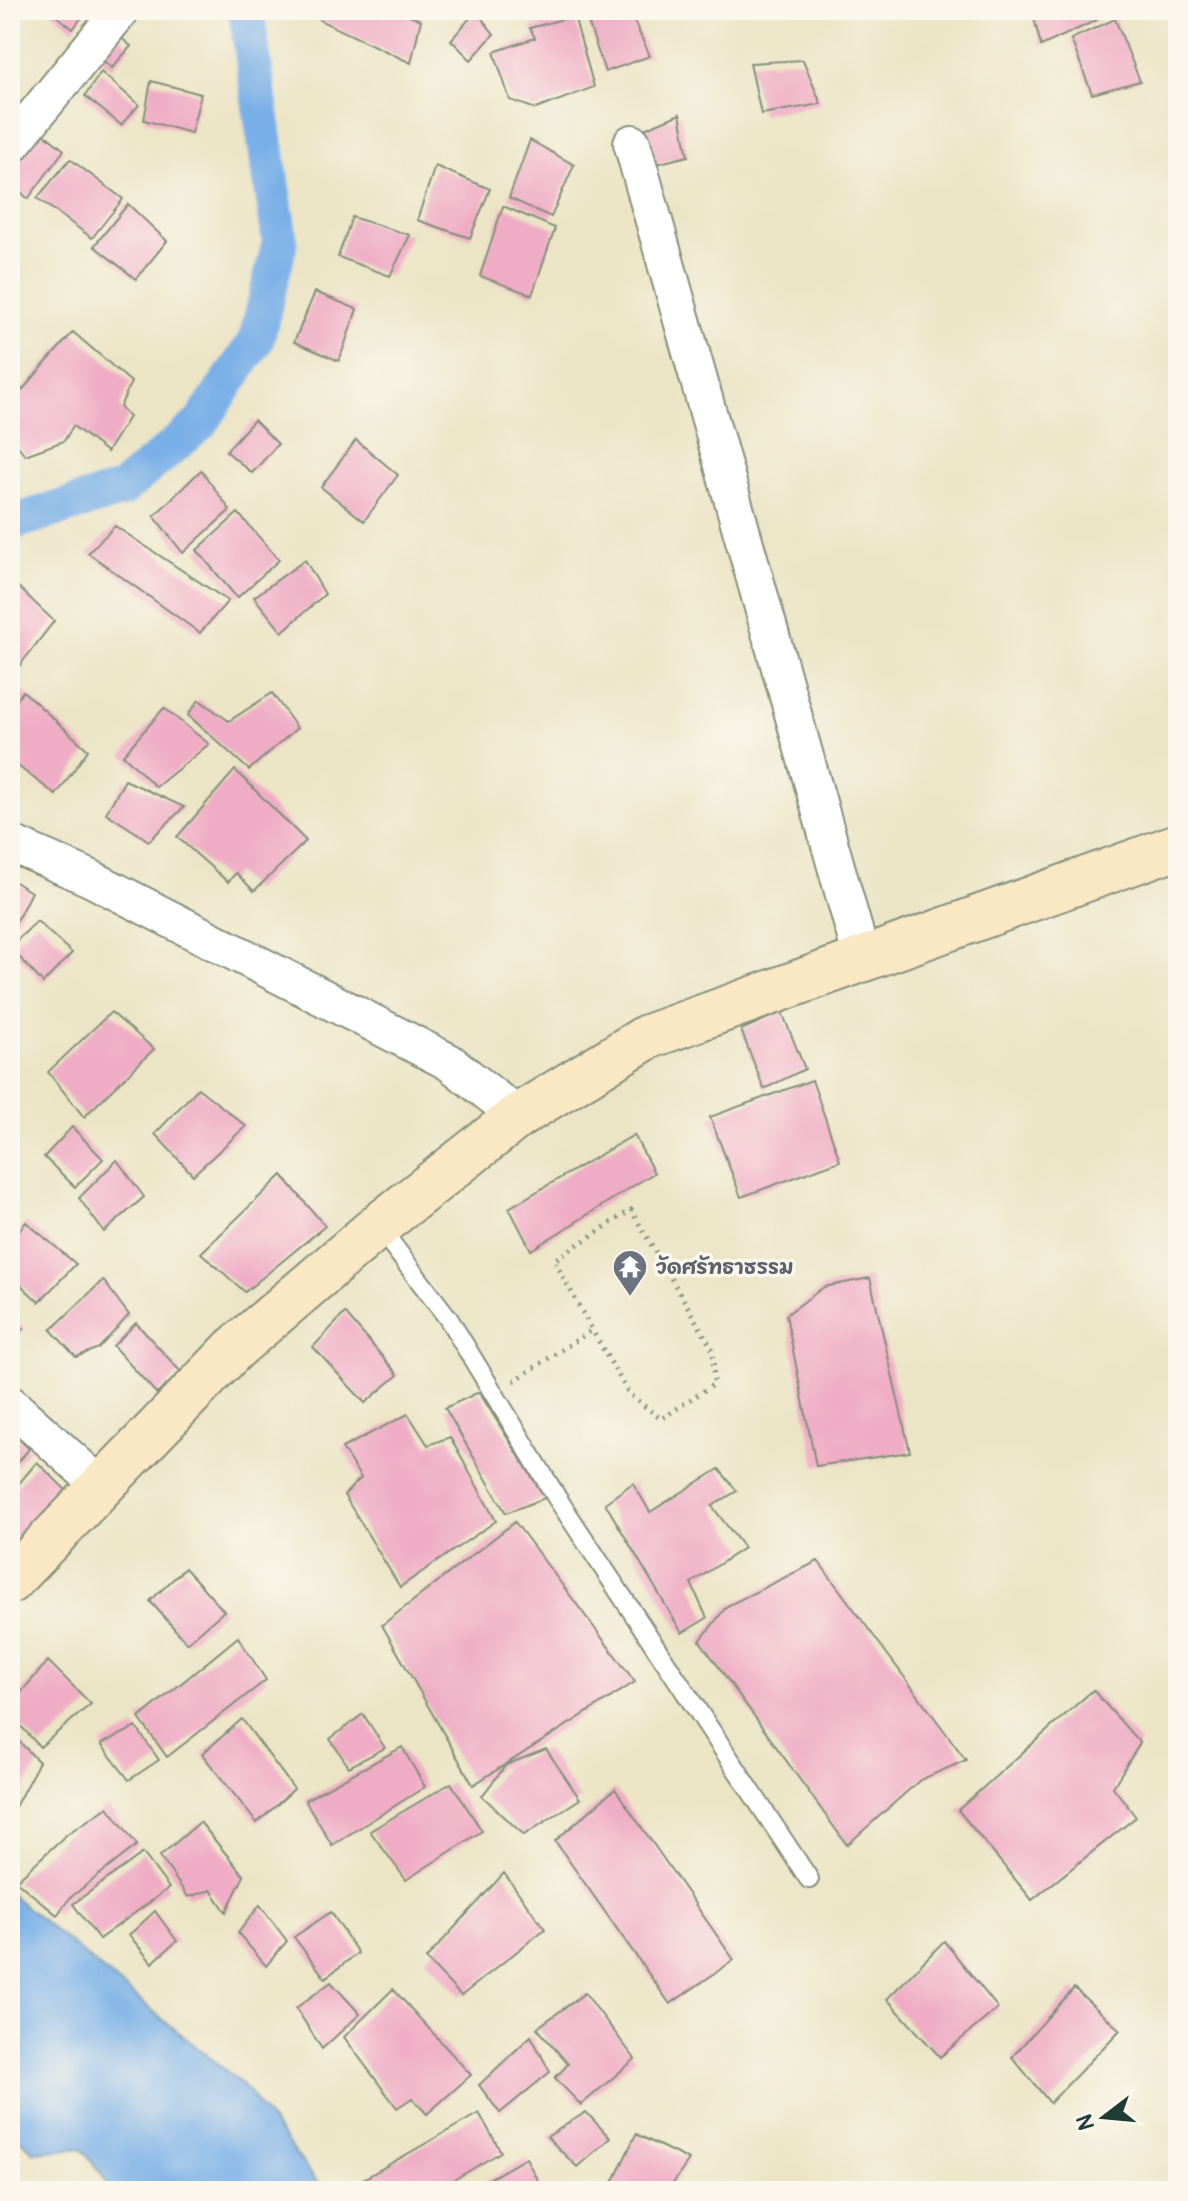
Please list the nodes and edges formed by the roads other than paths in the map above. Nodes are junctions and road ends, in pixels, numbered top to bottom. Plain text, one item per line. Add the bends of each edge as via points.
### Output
1 (121, 10) edge
2 (632, 143) dead end
3 (10, 146) edge
4 (10, 843) edge
5 (1178, 846) edge
6 (863, 962) junction
7 (518, 1116) junction
8 (378, 1226) junction
9 (10, 1404) edge
10 (101, 1486) junction
11 (10, 1581) edge
12 (809, 1879) dead end

1 - 3 street
2 - 6 street
4 - 7 street via 90,878 449,1062
5 - 6 street
6 - 7 street via 647,1037
7 - 8 street
8 - 10 street via 234,1349
8 - 12 lane via 448,1318 557,1498
9 - 10 street
10 - 11 street

